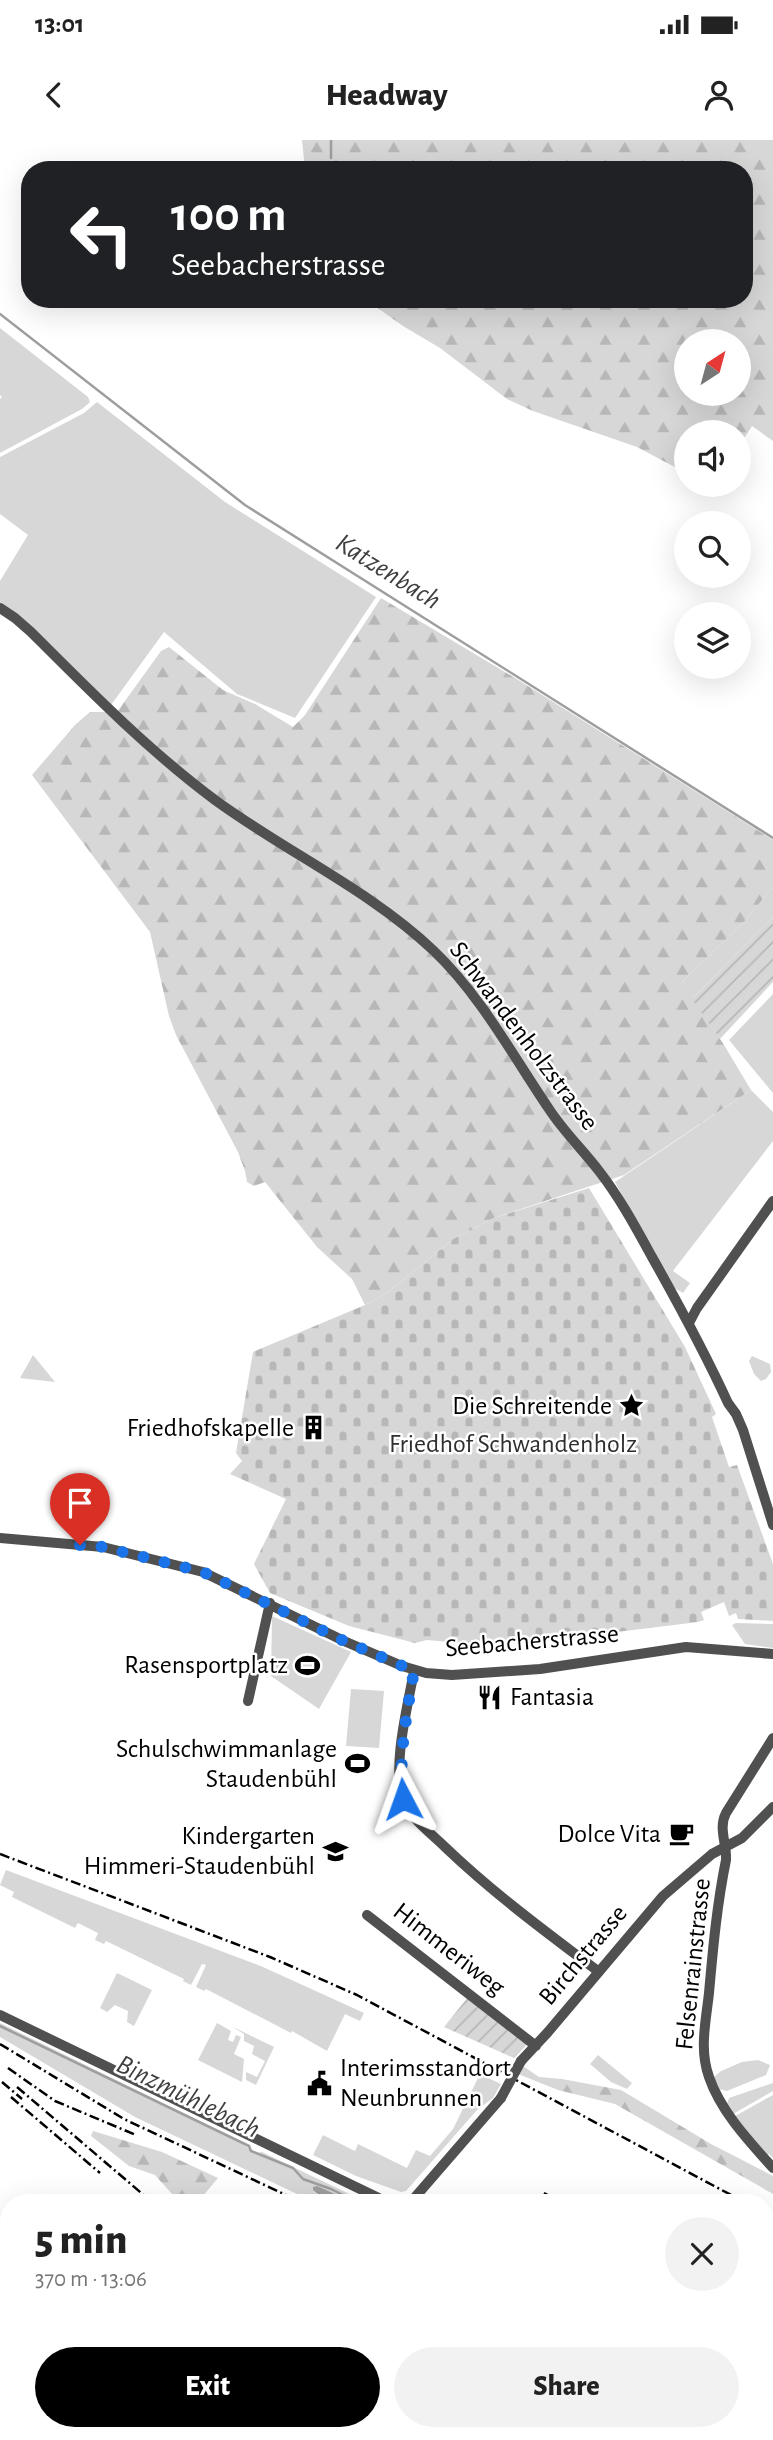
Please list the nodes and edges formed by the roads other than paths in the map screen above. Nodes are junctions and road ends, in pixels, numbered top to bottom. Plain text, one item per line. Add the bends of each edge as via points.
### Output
1 (0, 608) edge
2 (773, 1201) edge
3 (689, 1323) junction
4 (773, 1525) edge
5 (0, 1538) edge
6 (270, 1604) junction
7 (773, 1657) edge
8 (414, 1671) junction
9 (248, 1701) dead end
10 (773, 1738) edge
11 (773, 1807) edge
12 (727, 1846) junction
13 (367, 1915) dead end
14 (599, 1972) junction
15 (0, 2015) edge
16 (536, 2046) junction
17 (773, 2168) edge
18 (371, 2194) edge
19 (418, 2194) edge

1 - 3 street, Schwandenholzstrasse via 128,728 216,800 384,911 433,951 506,1042 570,1139 599,1170
2 - 3 street
3 - 4 street, Schwandenholzstrasse via 743,1430
5 - 6 street, Seebacherstrasse via 128,1553 203,1572
6 - 8 street, Seebacherstrasse
6 - 9 street
7 - 8 street, Seebacherstrasse via 685,1647 540,1669 452,1675
8 - 14 street via 404,1723 403,1799 418,1822 473,1874
10 - 12 street via 723,1818
11 - 12 street, Felsenrainstrasse via 742,1838
12 - 14 street, Birchstrasse via 663,1896
12 - 17 street, Felsenrainstrasse via 711,1962 705,2063 731,2117
13 - 16 street, Himmeriweg
14 - 16 street, Birchstrasse
15 - 18 street
16 - 19 street, Birchstrasse, bridge via 500,2098

